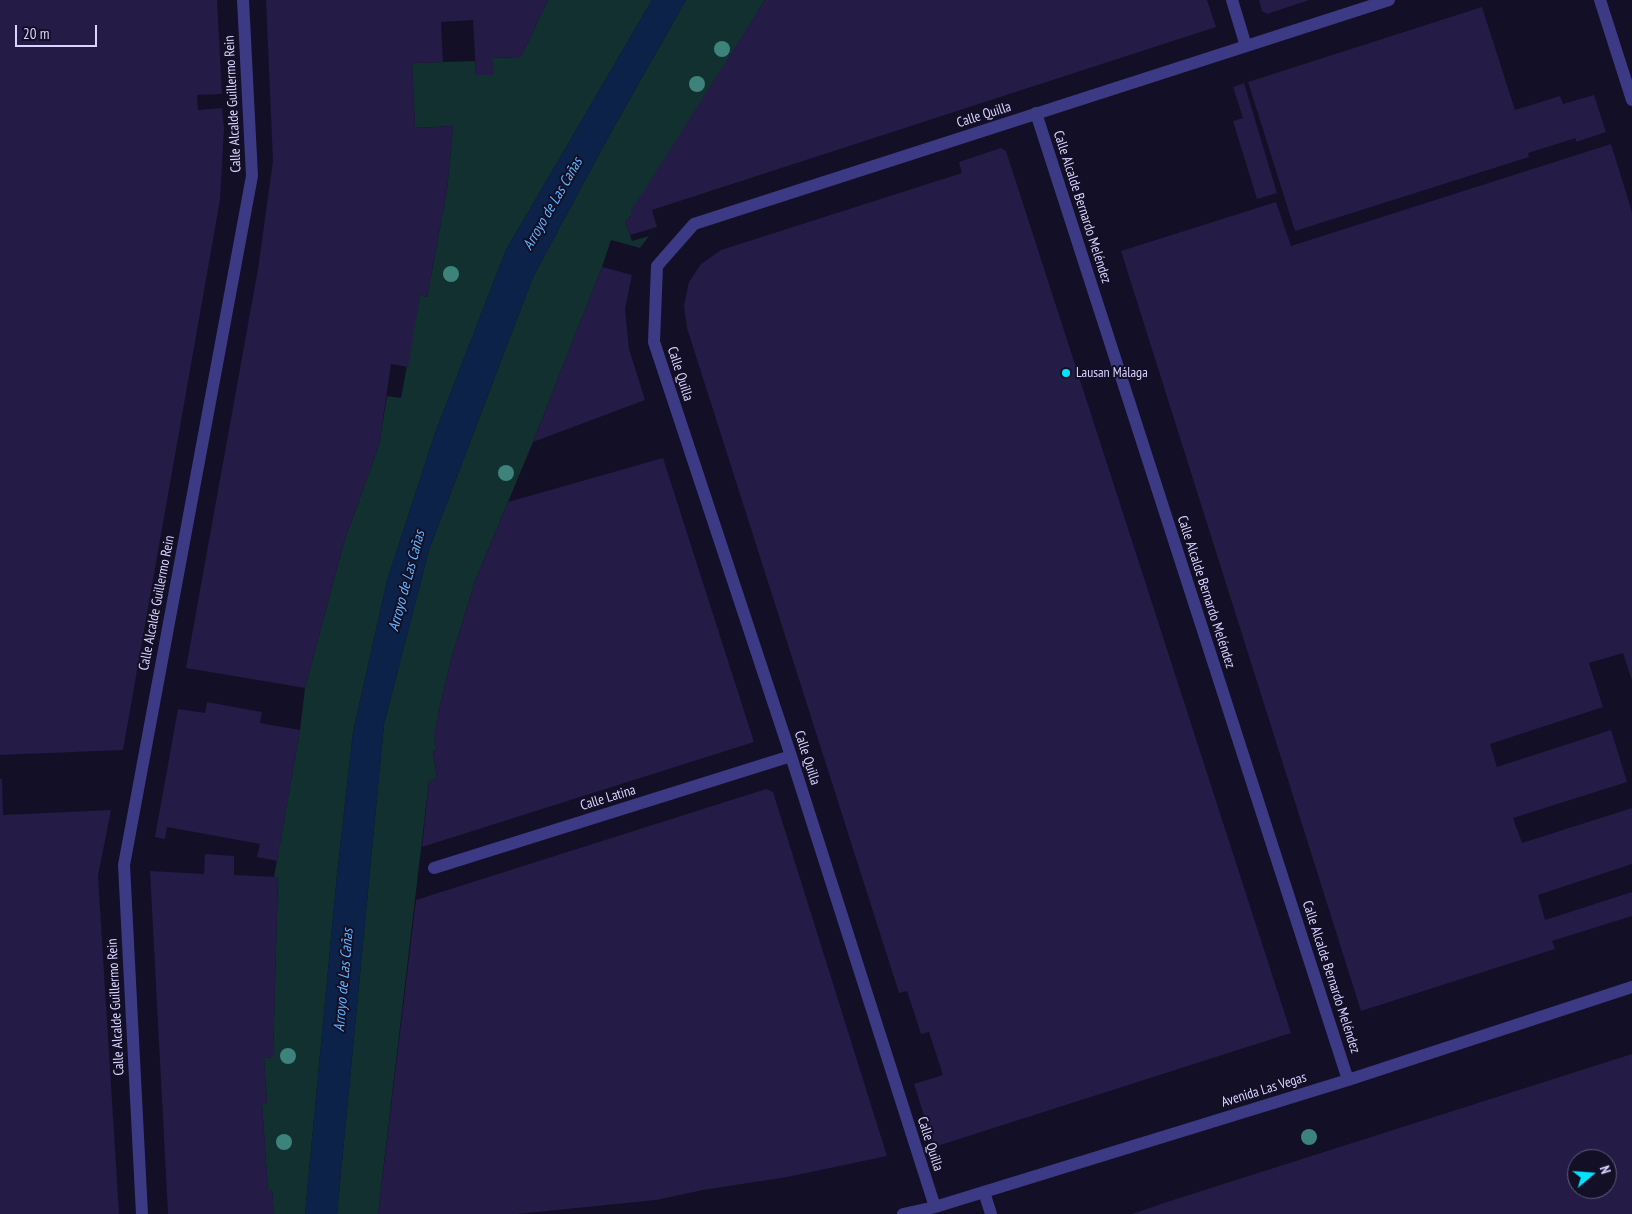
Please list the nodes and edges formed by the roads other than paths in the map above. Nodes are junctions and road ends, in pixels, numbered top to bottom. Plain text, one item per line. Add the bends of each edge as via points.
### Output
1 (243, 0) edge
2 (1232, 0) edge
3 (1389, 0) edge
4 (1600, 0) edge
5 (1246, 46) junction
6 (1632, 100) edge
7 (1036, 114) junction
8 (791, 756) junction
9 (434, 868) dead end
10 (1632, 987) edge
11 (1348, 1080) junction
12 (984, 1192) junction
13 (929, 1210) edge
14 (142, 1214) edge
15 (904, 1214) edge
16 (991, 1214) edge

1 - 14 street, Calle Alcalde Guillermo Rein via 252,176 124,865
2 - 5 street
3 - 5 street, Calle Quilla
4 - 6 street
5 - 7 street, Calle Quilla
7 - 8 street, Calle Quilla via 694,224 657,266 654,342
7 - 11 street, Calle Alcalde Bernardo Meléndez
8 - 9 street, Calle Latina
8 - 13 street, Calle Quilla
10 - 11 street, Avenida Las Vegas
11 - 12 street, Avenida Las Vegas
12 - 13 street, Avenida Las Vegas
12 - 16 street
13 - 15 street, Avenida Las Vegas

